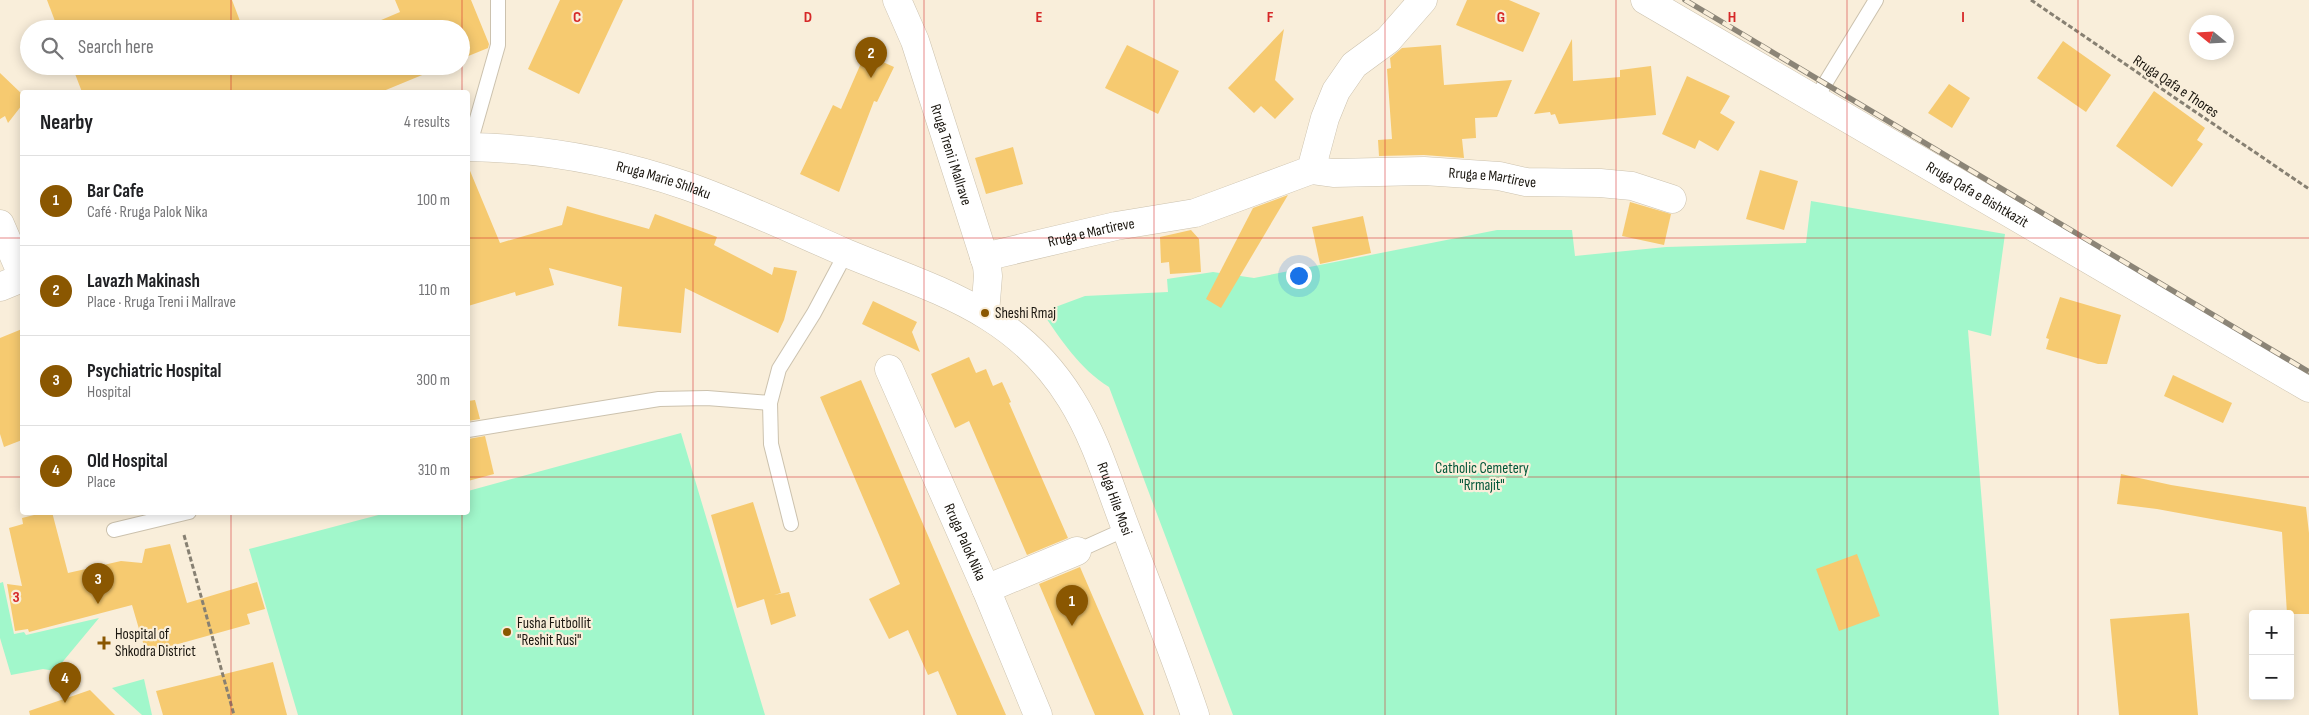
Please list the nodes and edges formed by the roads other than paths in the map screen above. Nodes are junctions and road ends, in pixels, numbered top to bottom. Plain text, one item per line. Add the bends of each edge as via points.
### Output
1 (498, 0) edge
2 (897, 0) edge
3 (1423, 0) edge
4 (1645, 0) edge
5 (1876, 0) edge
6 (1816, 100) junction
7 (470, 140) edge
8 (470, 147) edge
9 (1311, 170) junction
10 (1672, 199) dead end
11 (0, 224) edge
12 (846, 253) junction
13 (984, 257) junction
14 (20, 272) edge
15 (20, 278) edge
16 (0, 287) edge
17 (985, 313) junction
18 (889, 369) dead end
19 (2309, 388) edge
20 (770, 403) junction
21 (470, 430) edge
22 (179, 515) edge
23 (791, 524) dead end
24 (1126, 529) junction
25 (114, 530) dead end
26 (1077, 551) joint
27 (986, 589) junction
28 (1038, 715) edge
29 (1195, 715) edge

1 - 7 lane, Rruga Marie Shllaku via 498,45
2 - 13 street, Rruga Treni i Mallrave via 915,41
3 - 9 street via 1388,40 1354,64 1336,91
4 - 6 street, Rruga Qafa e Bishtkazit
5 - 6 lane
6 - 19 street, Rruga Qafa e Bishtkazit
8 - 12 street, Rruga Marie Shllaku via 541,152 612,165 668,180 761,215
9 - 10 street, Rruga e Martireve via 1499,176 1526,182 1600,182 1632,186
9 - 13 street, Rruga e Martireve via 1195,213 1116,226
11 - 14 street
12 - 17 street, Rruga Marie Shllaku via 953,295
12 - 20 lane via 779,369
13 - 17 street, Rruga Treni i Mallrave via 988,276
15 - 16 street
17 - 24 street, Rruga Hile Mosi via 1014,333 1071,398 1096,448
18 - 27 street, Rruga Palok Nika
20 - 21 lane via 659,398
20 - 23 lane via 770,444
22 - 25 lane
24 - 26 lane
24 - 29 street, Rruga Hile Mosi
26 - 27 street
27 - 28 street, Rruga Palok Nika

